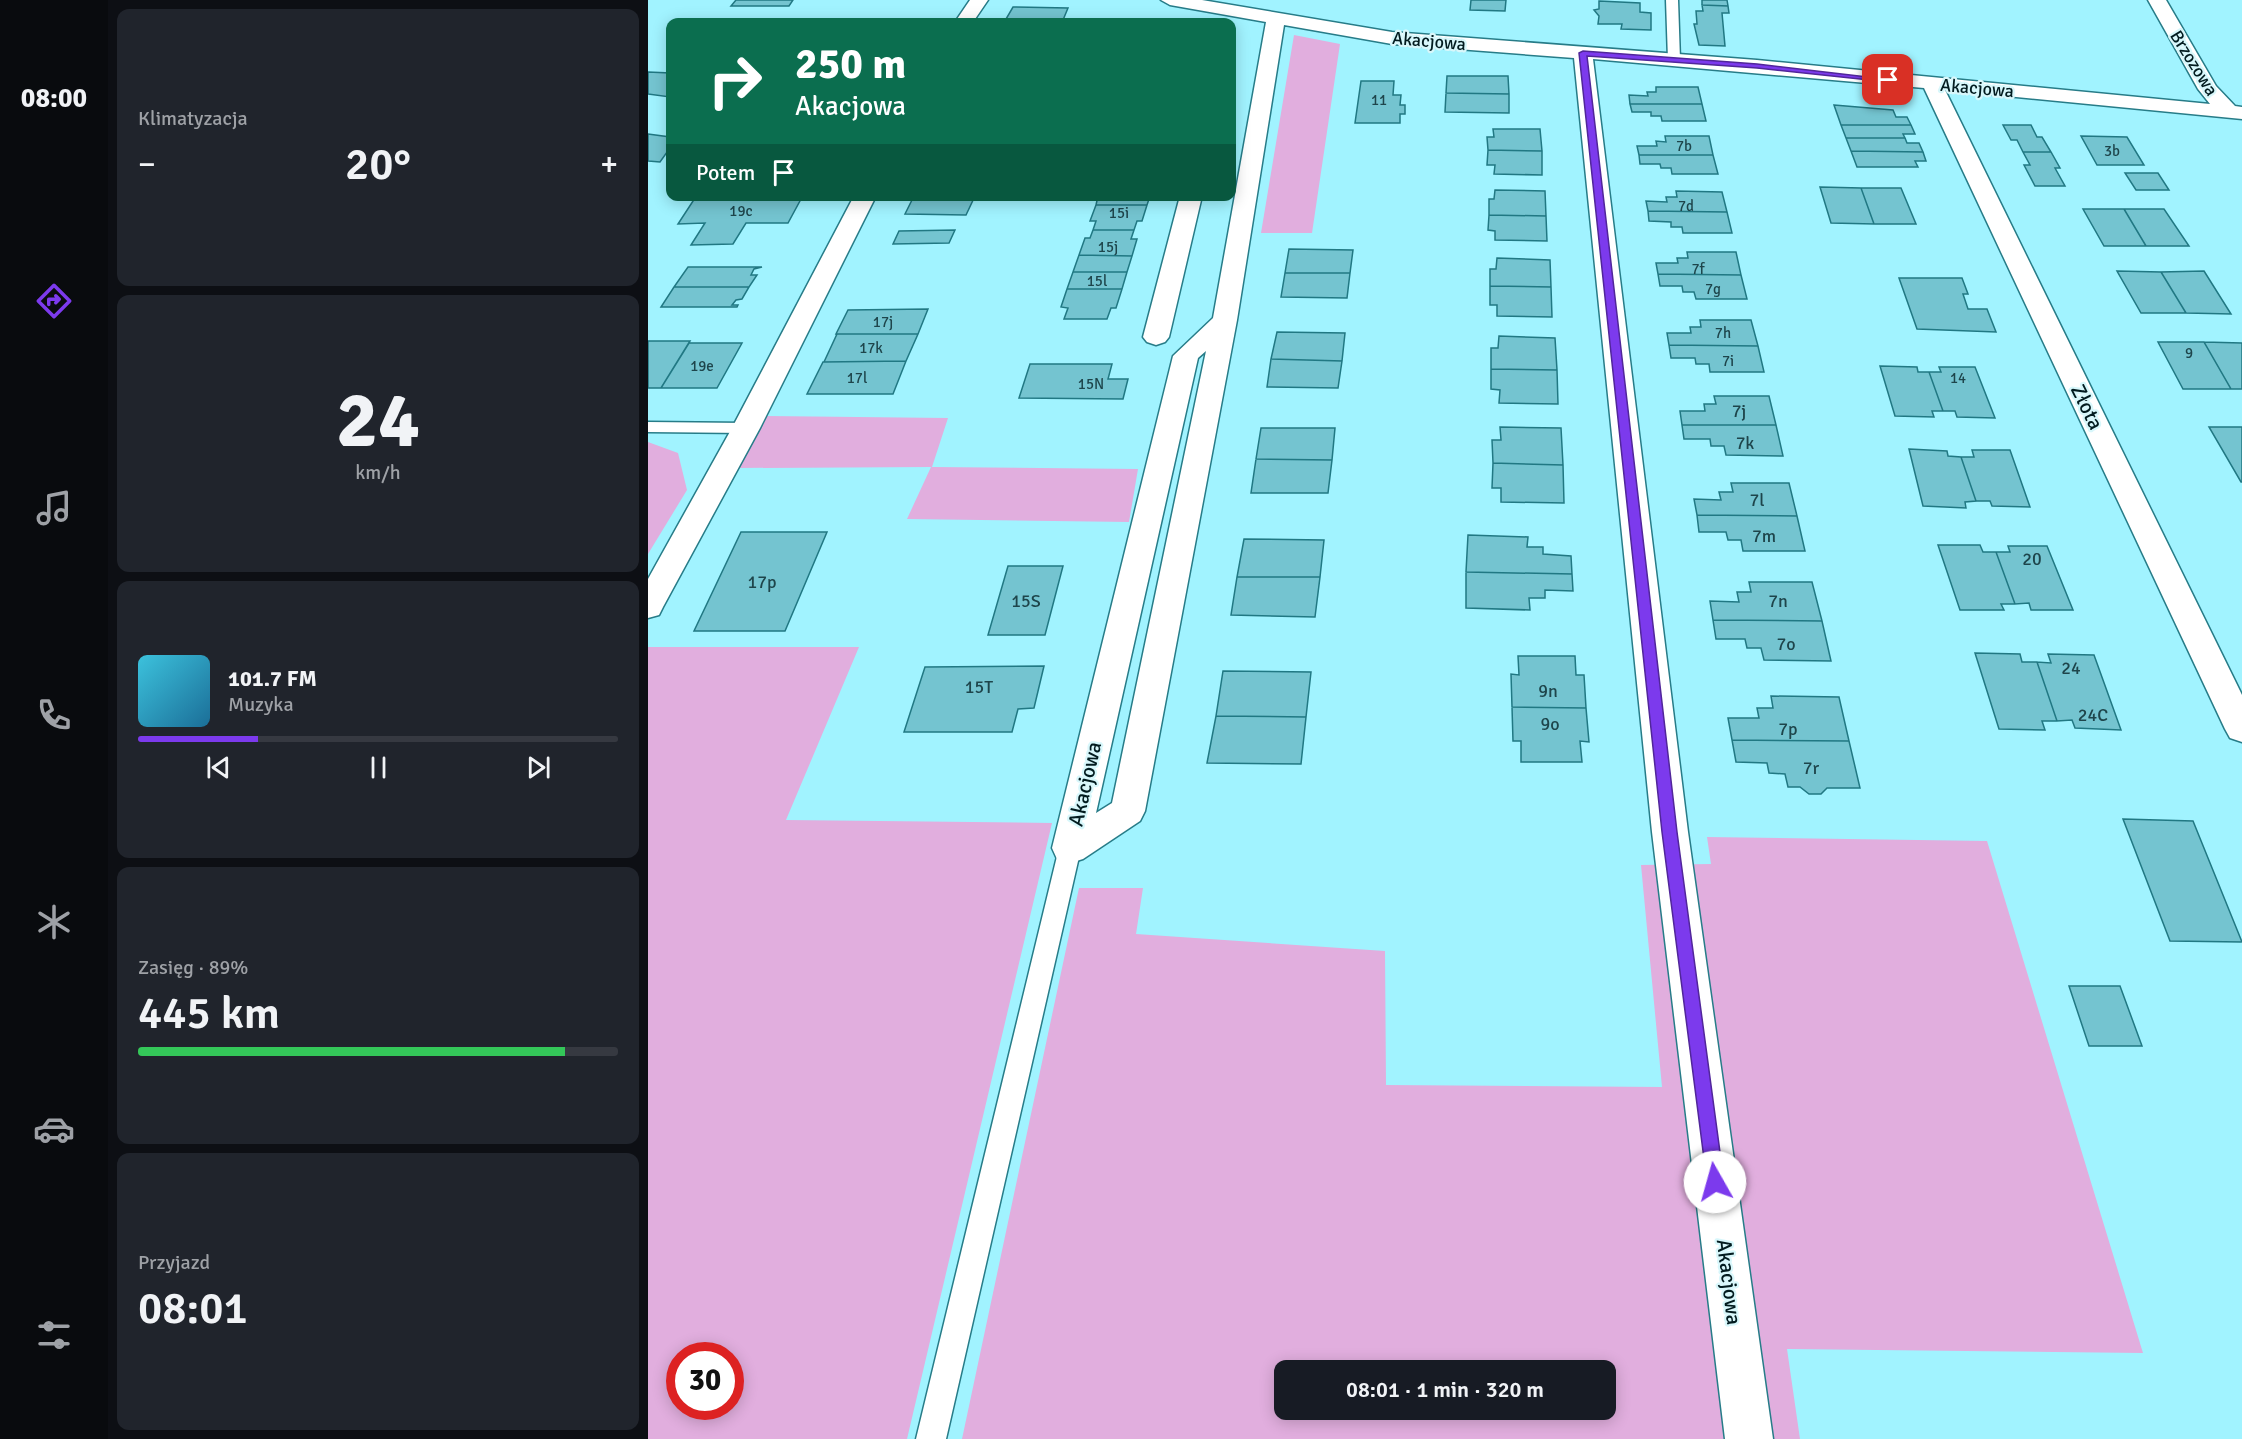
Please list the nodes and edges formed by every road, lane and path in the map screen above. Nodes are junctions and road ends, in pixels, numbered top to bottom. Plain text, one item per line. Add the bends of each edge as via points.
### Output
1 (979, 0) edge
2 (1170, 0) edge
3 (1672, 0) edge
4 (2157, 0) edge
5 (967, 18) edge
6 (1227, 18) edge
7 (1276, 18) junction
8 (1236, 21) edge
9 (1583, 53) junction
10 (1674, 60) junction
11 (1932, 84) junction
12 (2235, 112) edge
13 (862, 201) edge
14 (1190, 201) edge
15 (1225, 320) junction
16 (1156, 337) dead end
17 (648, 427) edge
18 (746, 428) junction
19 (648, 608) edge
20 (2242, 729) edge
21 (1070, 848) junction
22 (931, 1439) edge
23 (1749, 1439) edge

1 - 5 street
2 - 6 street, Akacjowa
3 - 10 lane
4 - 12 street, Brzozowa via 2208,89
7 - 8 street, Akacjowa
7 - 9 street, Akacjowa via 1392,38
7 - 15 street, Akacjowa
9 - 10 street, Akacjowa
9 - 23 street, Akacjowa via 1670,832
10 - 11 street, Akacjowa
11 - 12 street, Akacjowa
11 - 20 street, Złota
13 - 18 street
14 - 16 street
15 - 21 street, Akacjowa via 1186,356
15 - 21 street, Akacjowa via 1128,811
17 - 18 lane
18 - 19 street
21 - 22 lane

